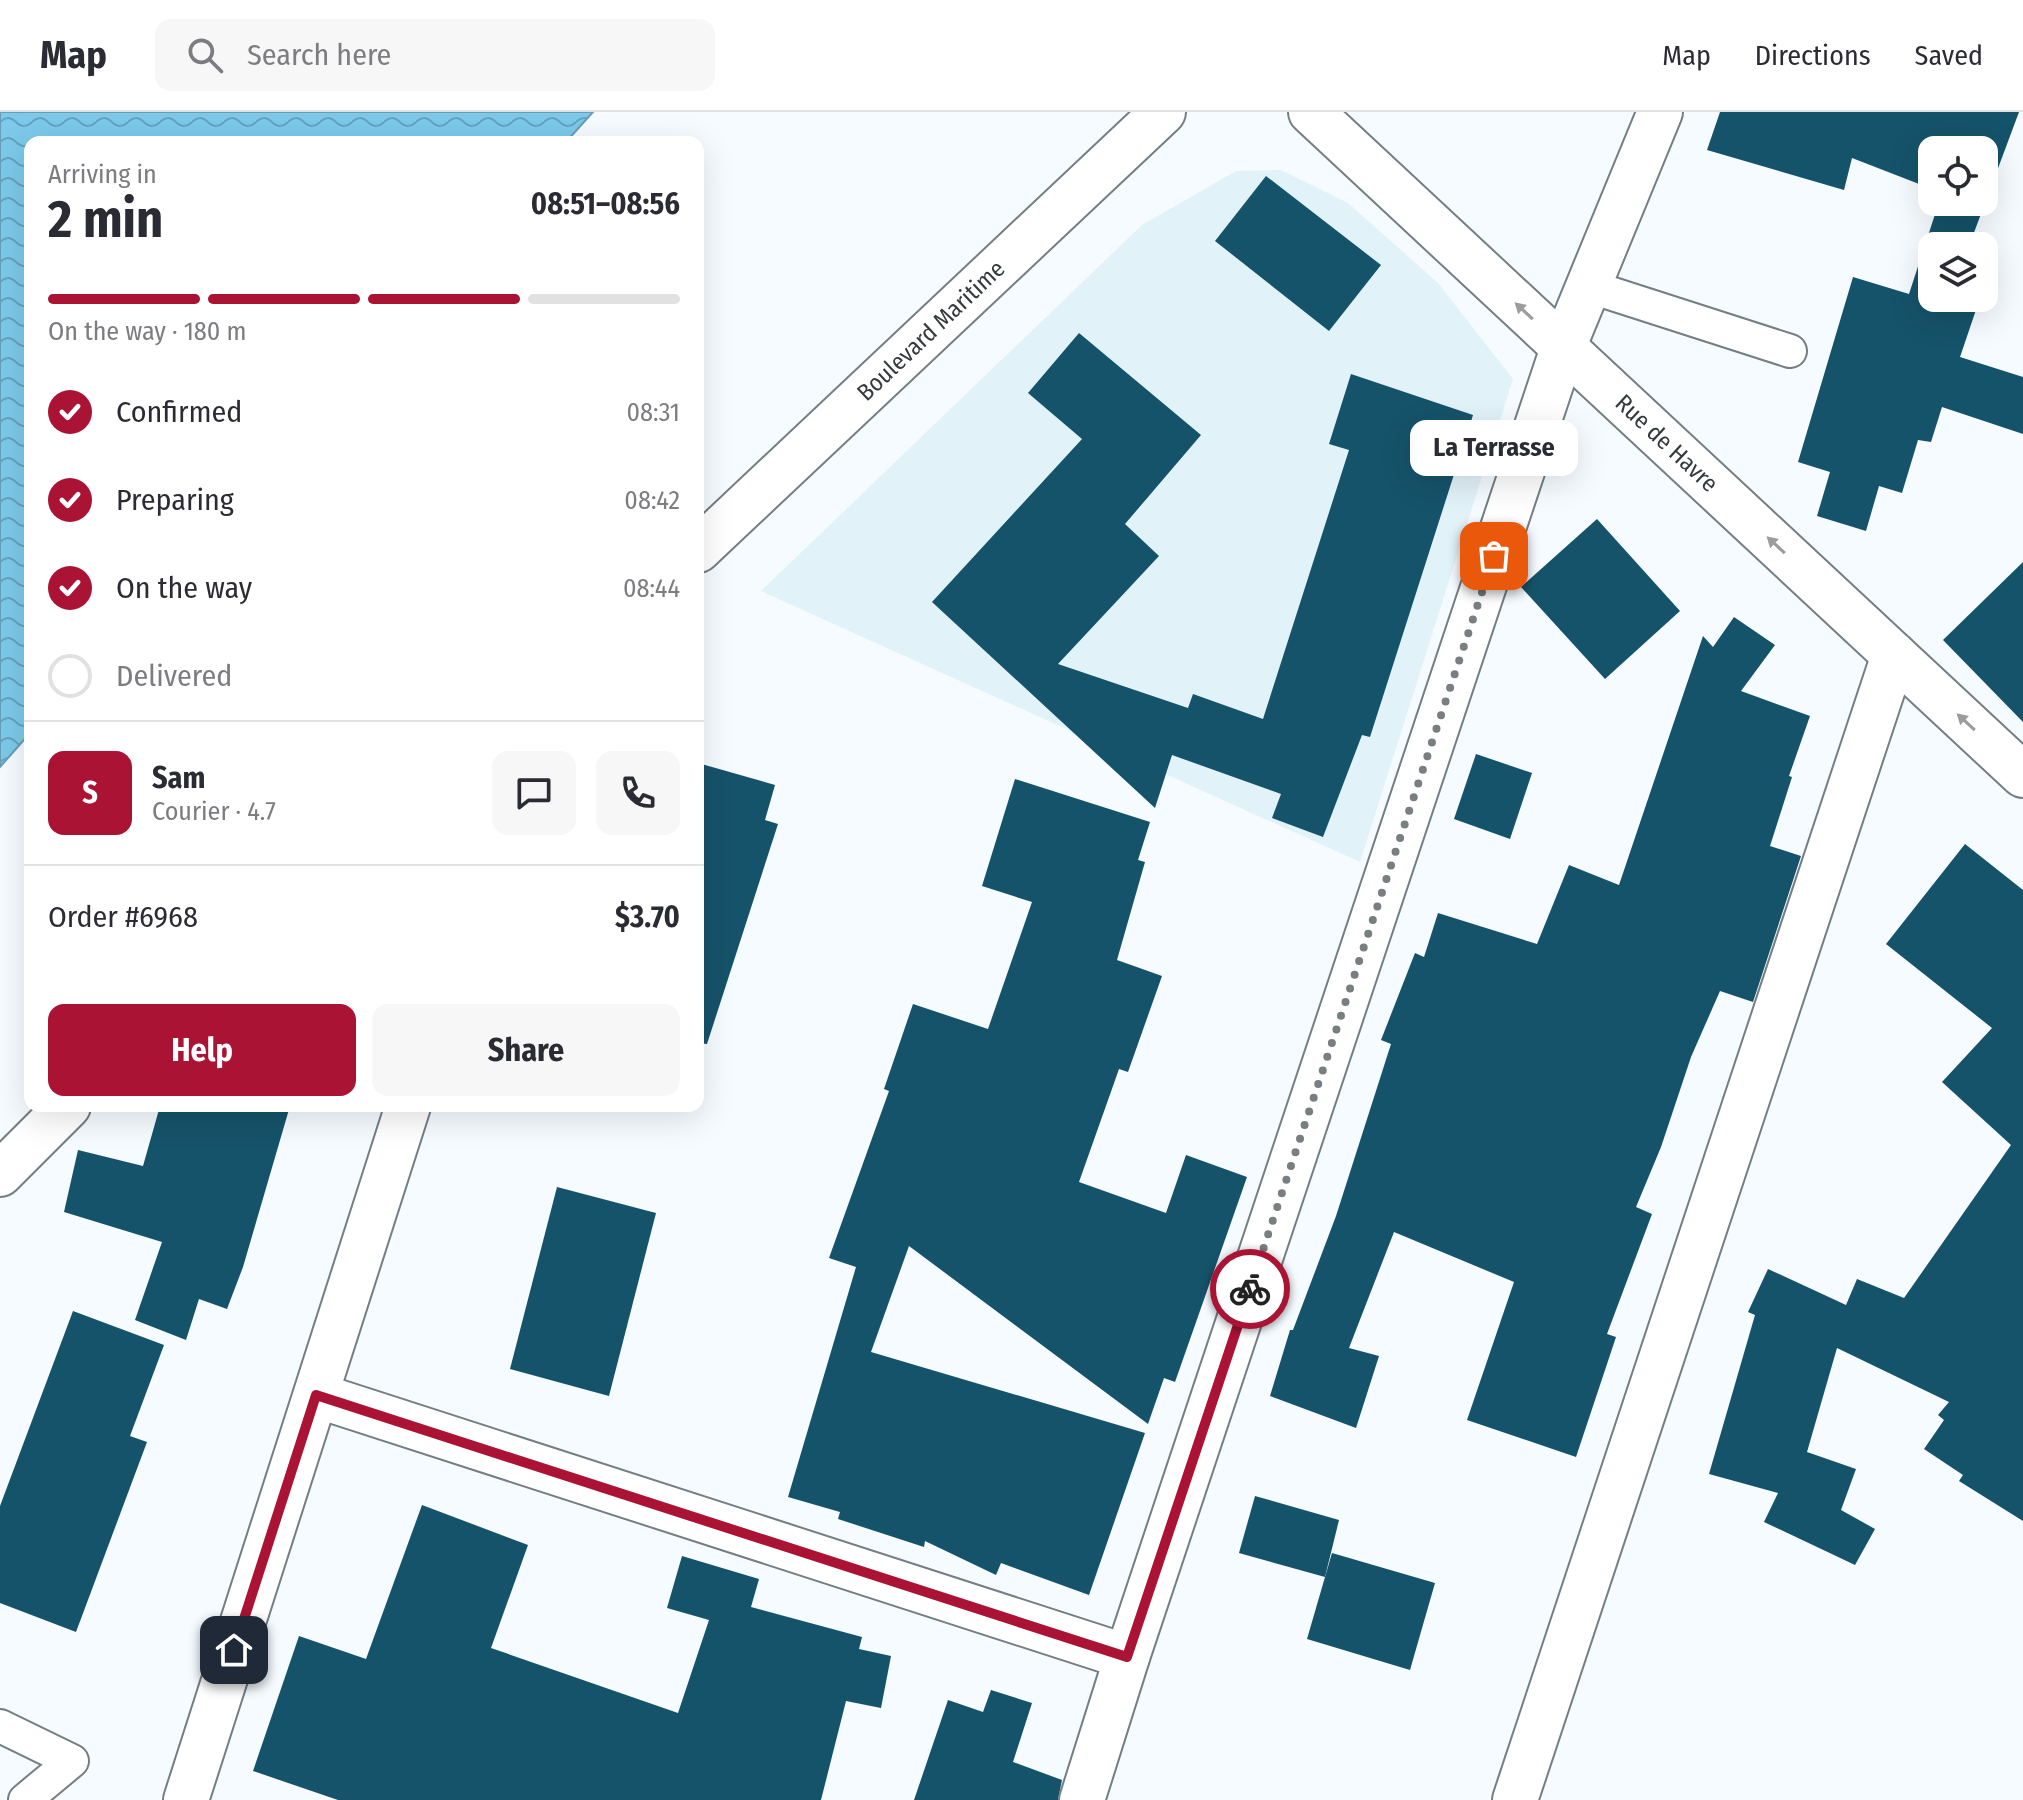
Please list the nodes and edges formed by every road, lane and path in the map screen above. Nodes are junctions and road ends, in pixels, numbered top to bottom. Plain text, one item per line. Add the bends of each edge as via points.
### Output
1 (1163, 112) edge
2 (1311, 112) edge
3 (1660, 112) edge
4 (1588, 286) junction
5 (1563, 348) junction
6 (1790, 351) dead end
7 (704, 544) edge
8 (1894, 655) junction
9 (2023, 775) edge
10 (62, 1112) edge
11 (406, 1112) edge
12 (0, 1174) edge
13 (316, 1395) junction
14 (1127, 1657) junction
15 (0, 1726) edge
16 (196, 1797) edge
17 (25, 1800) edge
18 (1082, 1800) edge
19 (1515, 1800) edge

1 - 7 street, Boulevard Maritime
5 -> 2 street, Rue de Havre
3 - 4 street
4 - 5 street
4 - 6 lane
8 -> 5 street, Rue de Havre
5 - 14 street
9 -> 8 street, Rue de Havre
8 - 19 street
10 - 12 street
11 - 13 street
13 - 14 street
13 - 16 street
14 - 18 street
15 - 17 lane via 72,1761

